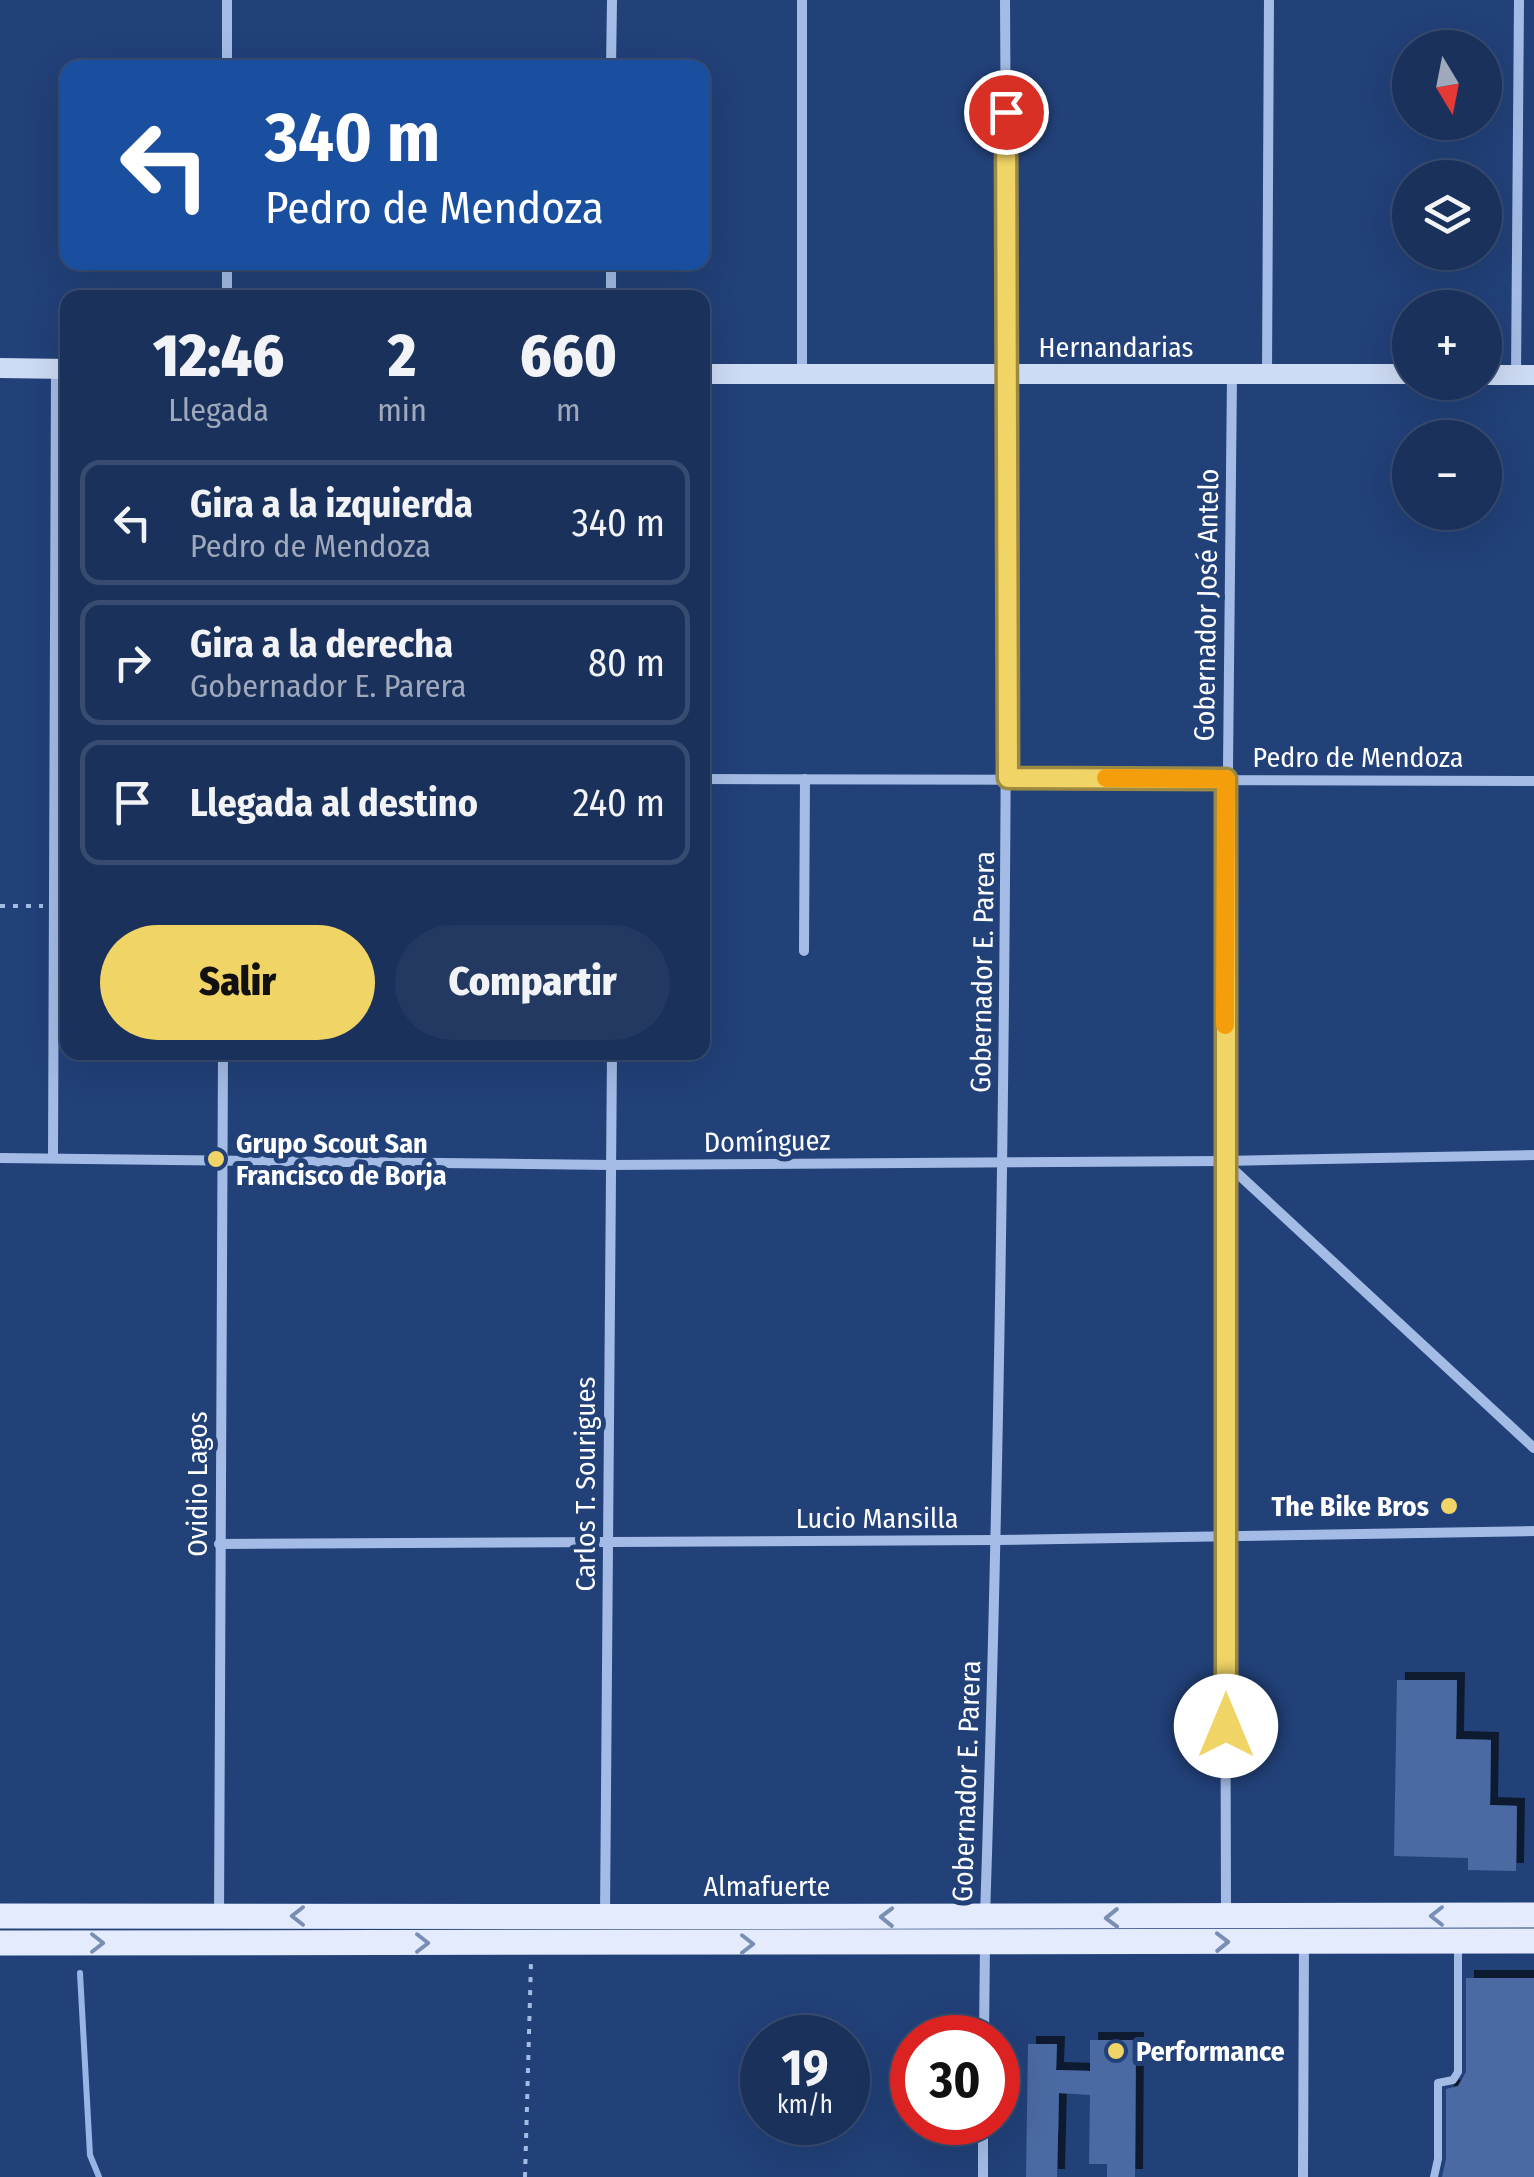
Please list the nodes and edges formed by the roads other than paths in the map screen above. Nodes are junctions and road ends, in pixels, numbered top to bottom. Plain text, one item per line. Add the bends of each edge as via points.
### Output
1 (227, 0) edge
2 (612, 0) edge
3 (802, 0) edge
4 (1005, 0) edge
5 (1268, 0) edge
6 (1519, 0) edge
7 (227, 60) edge
8 (612, 60) edge
9 (0, 368) edge
10 (60, 369) edge
11 (802, 373) junction
12 (1267, 373) junction
13 (710, 374) edge
14 (1007, 374) junction
15 (1232, 374) junction
16 (1392, 374) edge
17 (1525, 375) edge
18 (60, 503) edge
19 (1008, 778) junction
20 (710, 779) edge
21 (805, 779) junction
22 (1226, 779) junction
23 (1534, 781) edge
24 (804, 952) dead end
25 (223, 1060) edge
26 (612, 1060) edge
27 (1534, 1155) edge
28 (0, 1158) edge
29 (53, 1158) junction
30 (222, 1160) junction
31 (1224, 1161) junction
32 (1001, 1162) junction
33 (611, 1165) junction
34 (1534, 1448) edge
35 (1534, 1532) edge
36 (1226, 1536) junction
37 (607, 1540) junction
38 (996, 1540) junction
39 (219, 1544) junction
40 (1534, 1915) edge
41 (0, 1916) edge
42 (219, 1916) junction
43 (605, 1916) junction
44 (1226, 1916) junction
45 (985, 1931) junction
46 (1304, 1941) junction
47 (1458, 1941) junction
48 (1534, 1941) edge
49 (0, 1943) edge
50 (984, 2015) edge
51 (983, 2145) edge
52 (983, 2177) edge
53 (1303, 2177) edge
54 (1434, 2177) edge

1 - 7 street
2 - 8 street
3 - 11 street
4 - 14 street, Gobernador E. Parera
5 - 12 street
6 - 17 street
9 - 10 street
11 - 13 street, Hernandarias
11 - 14 street, Hernandarias
12 - 15 street, Hernandarias
12 - 16 street, Hernandarias
14 - 15 street, Hernandarias
14 - 19 street, Gobernador E. Parera
15 - 22 street, Gobernador José Antelo
18 - 29 street
19 - 21 street, Pedro de Mendoza
19 - 22 street, Pedro de Mendoza
19 - 32 street, Gobernador E. Parera
20 - 21 street, Pedro de Mendoza
21 - 24 street
22 - 23 street, Pedro de Mendoza
22 - 31 street, Gobernador José Antelo
25 - 30 street, Ovidio Lagos
26 - 33 street, Carlos T. Sourigues
27 - 31 street, Domínguez
28 - 29 street, Domínguez
29 - 30 street, Domínguez
30 - 33 street, Domínguez
30 - 39 street, Ovidio Lagos
31 - 32 street, Domínguez
31 - 34 street
31 - 36 street, Gobernador José Antelo
32 - 33 street, Domínguez
32 - 38 street, Gobernador E. Parera
33 - 37 street, Carlos T. Sourigues
35 - 36 street, Lucio Mansilla
36 - 38 street, Lucio Mansilla
36 - 44 street, Gobernador José Antelo
37 - 38 street, Lucio Mansilla
37 - 39 street, Lucio Mansilla
37 - 43 street, Carlos T. Sourigues
38 - 45 street, Gobernador E. Parera
39 - 42 street, Ovidio Lagos
40 -> 44 main road, Almafuerte
41 - 42 main road, Almafuerte
43 -> 42 main road, Almafuerte
45 -> 43 main road, Almafuerte
44 -> 45 main road, Almafuerte
45 -> 46 main road, Almafuerte
49 -> 45 main road, Almafuerte via 532,1944
45 - 50 street, Gobernador E. Parera
46 - 47 main road, Almafuerte
46 - 53 street
47 - 48 main road, Almafuerte
47 - 54 lane via 1458,2072 1438,2083
51 - 52 street

